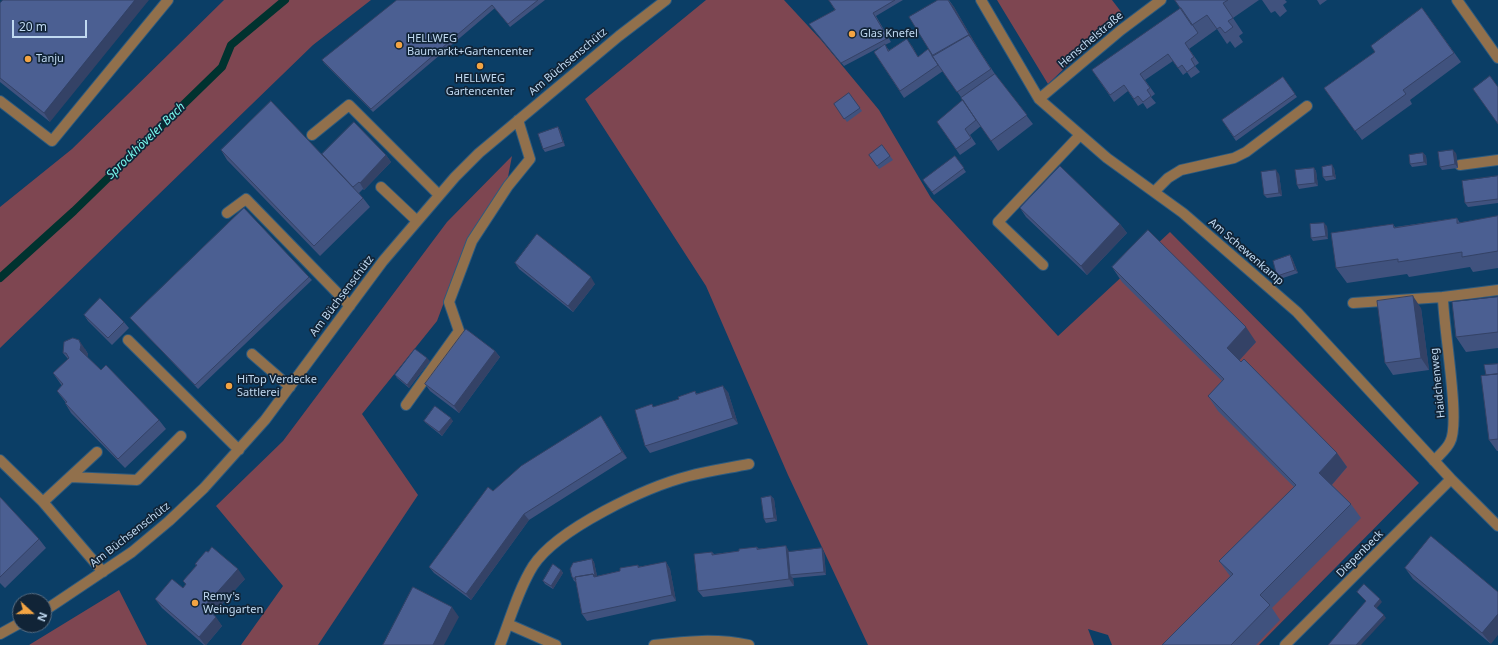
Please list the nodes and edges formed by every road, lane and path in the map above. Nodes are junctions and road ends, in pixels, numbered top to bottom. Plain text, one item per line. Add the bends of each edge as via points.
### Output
1 (168, 0) edge
2 (666, 0) edge
3 (981, 0) edge
4 (1457, 0) edge
5 (1158, 1) edge
6 (1498, 58) edge
7 (1039, 99) junction
8 (0, 100) edge
9 (1307, 106) dead end
10 (518, 120) junction
11 (312, 135) dead end
12 (1080, 135) junction
13 (1498, 160) edge
14 (1460, 165) dead end
15 (381, 187) dead end
16 (1154, 192) junction
17 (439, 195) junction
18 (227, 213) dead end
19 (417, 221) junction
20 (1043, 265) dead end
21 (1498, 290) edge
22 (1442, 297) junction
23 (1354, 303) dead end
24 (350, 306) junction
25 (128, 340) dead end
26 (252, 354) dead end
27 (290, 387) junction
28 (406, 405) dead end
29 (181, 436) dead end
30 (239, 450) junction
31 (97, 452) edge
32 (0, 460) edge
33 (1434, 461) junction
34 (749, 464) dead end
35 (70, 477) junction
36 (1451, 479) junction
37 (43, 502) junction
38 (1498, 526) edge
39 (103, 572) junction
40 (52, 605) edge
41 (508, 624) junction
42 (12, 627) edge
43 (0, 634) edge
44 (500, 645) edge
45 (556, 645) edge
46 (654, 645) edge
47 (749, 645) edge
48 (1285, 645) edge

1 - 8 street via 52,141
2 - 10 street, Am Büchsenschütz
3 - 7 street, Am Schewenkamp
4 - 6 street
5 - 7 street, Henschelstraße
7 - 12 street, Am Schewenkamp
9 - 16 street via 1246,152 1234,158 1181,170 1168,178
10 - 17 street, Am Büchsenschütz via 479,153
10 - 28 street via 530,159 508,186 472,241 450,302 459,331
11 - 17 street via 349,105
12 - 16 street, Am Schewenkamp
12 - 20 street via 998,222
13 - 14 street
15 - 19 street
16 - 33 street, Am Schewenkamp via 1183,213 1297,312
17 - 19 street, Am Büchsenschütz
18 - 24 street via 246,199
19 - 24 street, Am Büchsenschütz
21 - 22 street
22 - 23 street
22 - 33 street, Haidchenweg via 1454,420 1451,442
24 - 27 street, Am Büchsenschütz
25 - 30 street
26 - 27 street
27 - 30 street, Am Büchsenschütz
29 - 35 street via 137,480
30 - 39 street, Am Büchsenschütz via 169,521
31 - 35 street
32 - 37 street
33 - 36 street, Am Schewenkamp
34 - 41 street via 681,478 630,499 581,524 533,566
35 - 37 street
36 - 38 street, Am Schewenkamp
36 - 48 street, Diepenbeck
37 - 39 street
39 - 40 street, Am Büchsenschütz
41 - 44 street
41 - 45 street
42 - 43 street
46 - 47 street via 696,640

